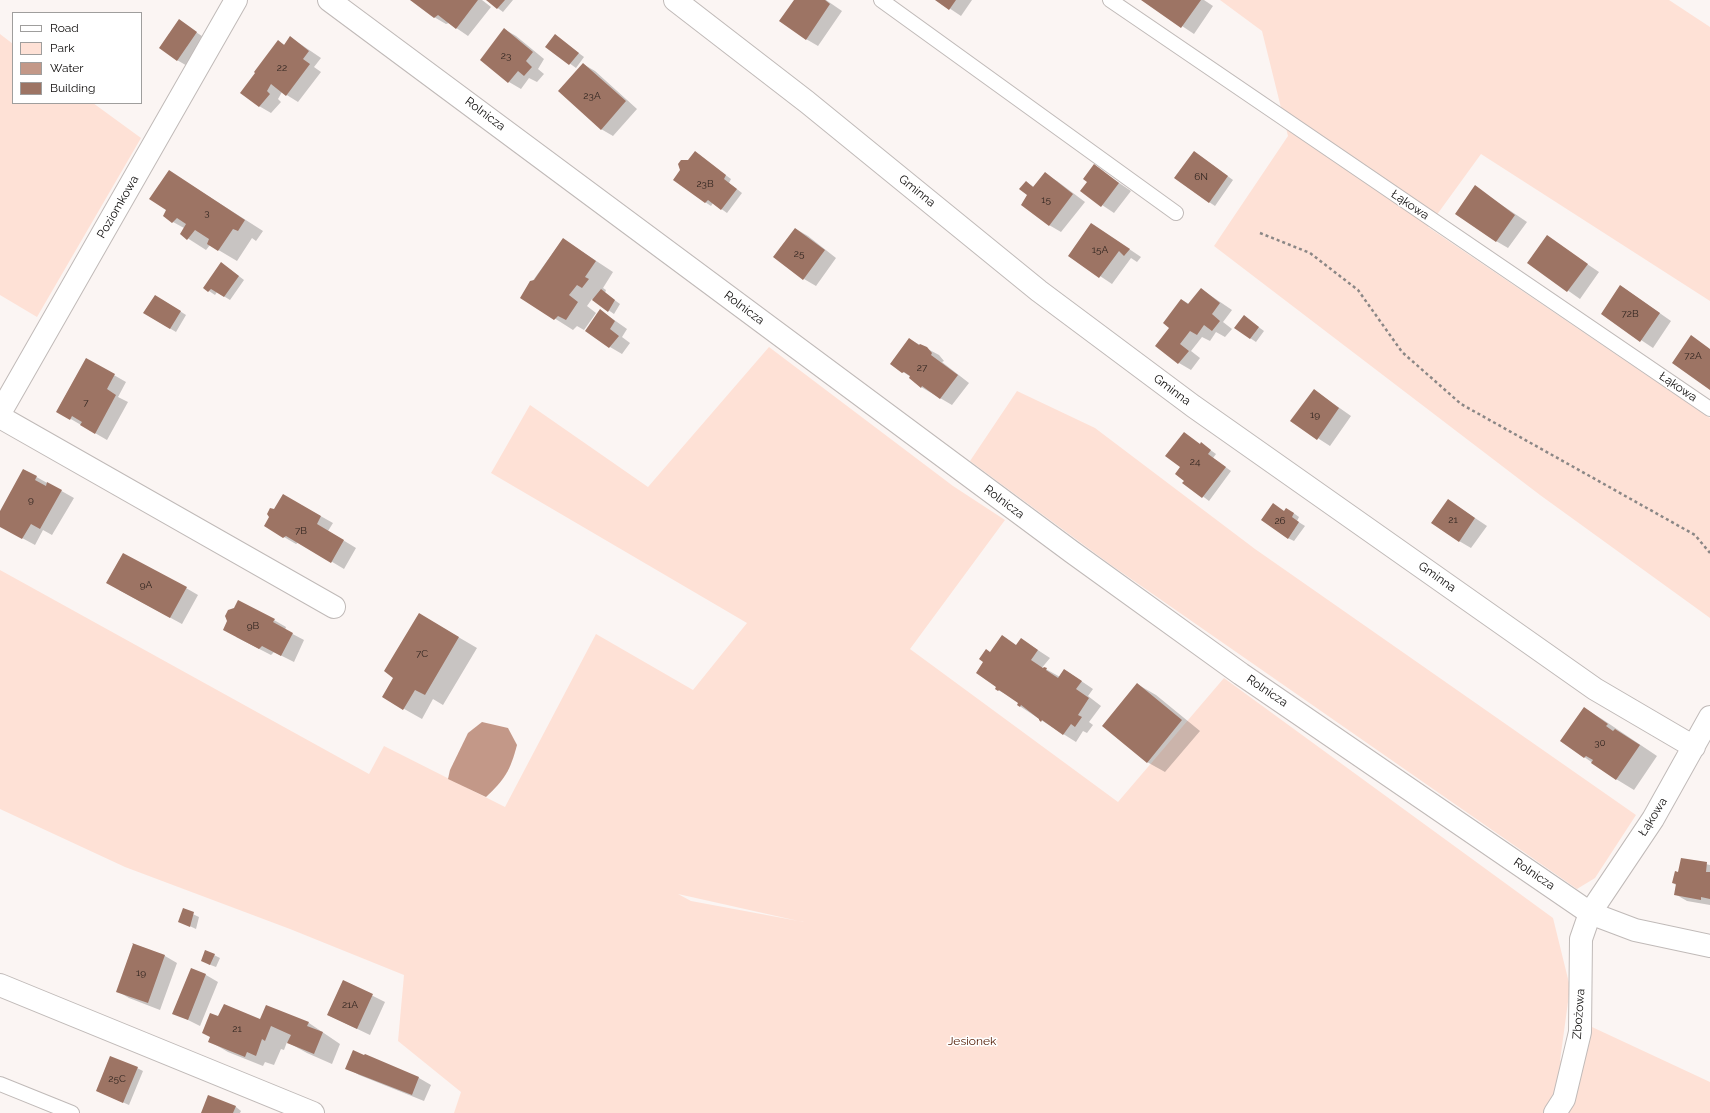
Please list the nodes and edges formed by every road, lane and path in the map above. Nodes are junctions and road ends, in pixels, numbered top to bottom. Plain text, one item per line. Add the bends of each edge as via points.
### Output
1 (236, 0) edge
2 (329, 0) edge
3 (675, 0) edge
4 (881, 0) edge
5 (1110, 0) edge
6 (1176, 213) dead end
7 (1260, 233) dead end
8 (1710, 409) edge
9 (0, 413) edge
10 (0, 417) edge
11 (1710, 553) edge
12 (334, 607) dead end
13 (1710, 717) edge
14 (1694, 747) junction
15 (1590, 913) junction
16 (1710, 946) edge
17 (0, 985) edge
18 (0, 1084) edge
19 (72, 1113) edge
20 (313, 1113) edge
21 (1555, 1113) edge

1 - 9 street, Poziomkowa
2 - 15 street, Rolnicza via 1078,557 1241,674
3 - 14 street, Gminna via 807,102 1039,291 1194,406 1595,689
4 - 6 lane
5 - 8 lane, Łąkowa
7 - 11 path via 1310,253 1358,290 1402,352 1461,404 1695,536
10 - 12 street
13 - 14 street, Łąkowa
14 - 15 street, Łąkowa via 1653,819
15 - 16 street, Rolnicza via 1636,930
15 - 21 street, Zbożowa via 1581,939 1580,1032 1564,1099
17 - 20 street
18 - 19 lane

